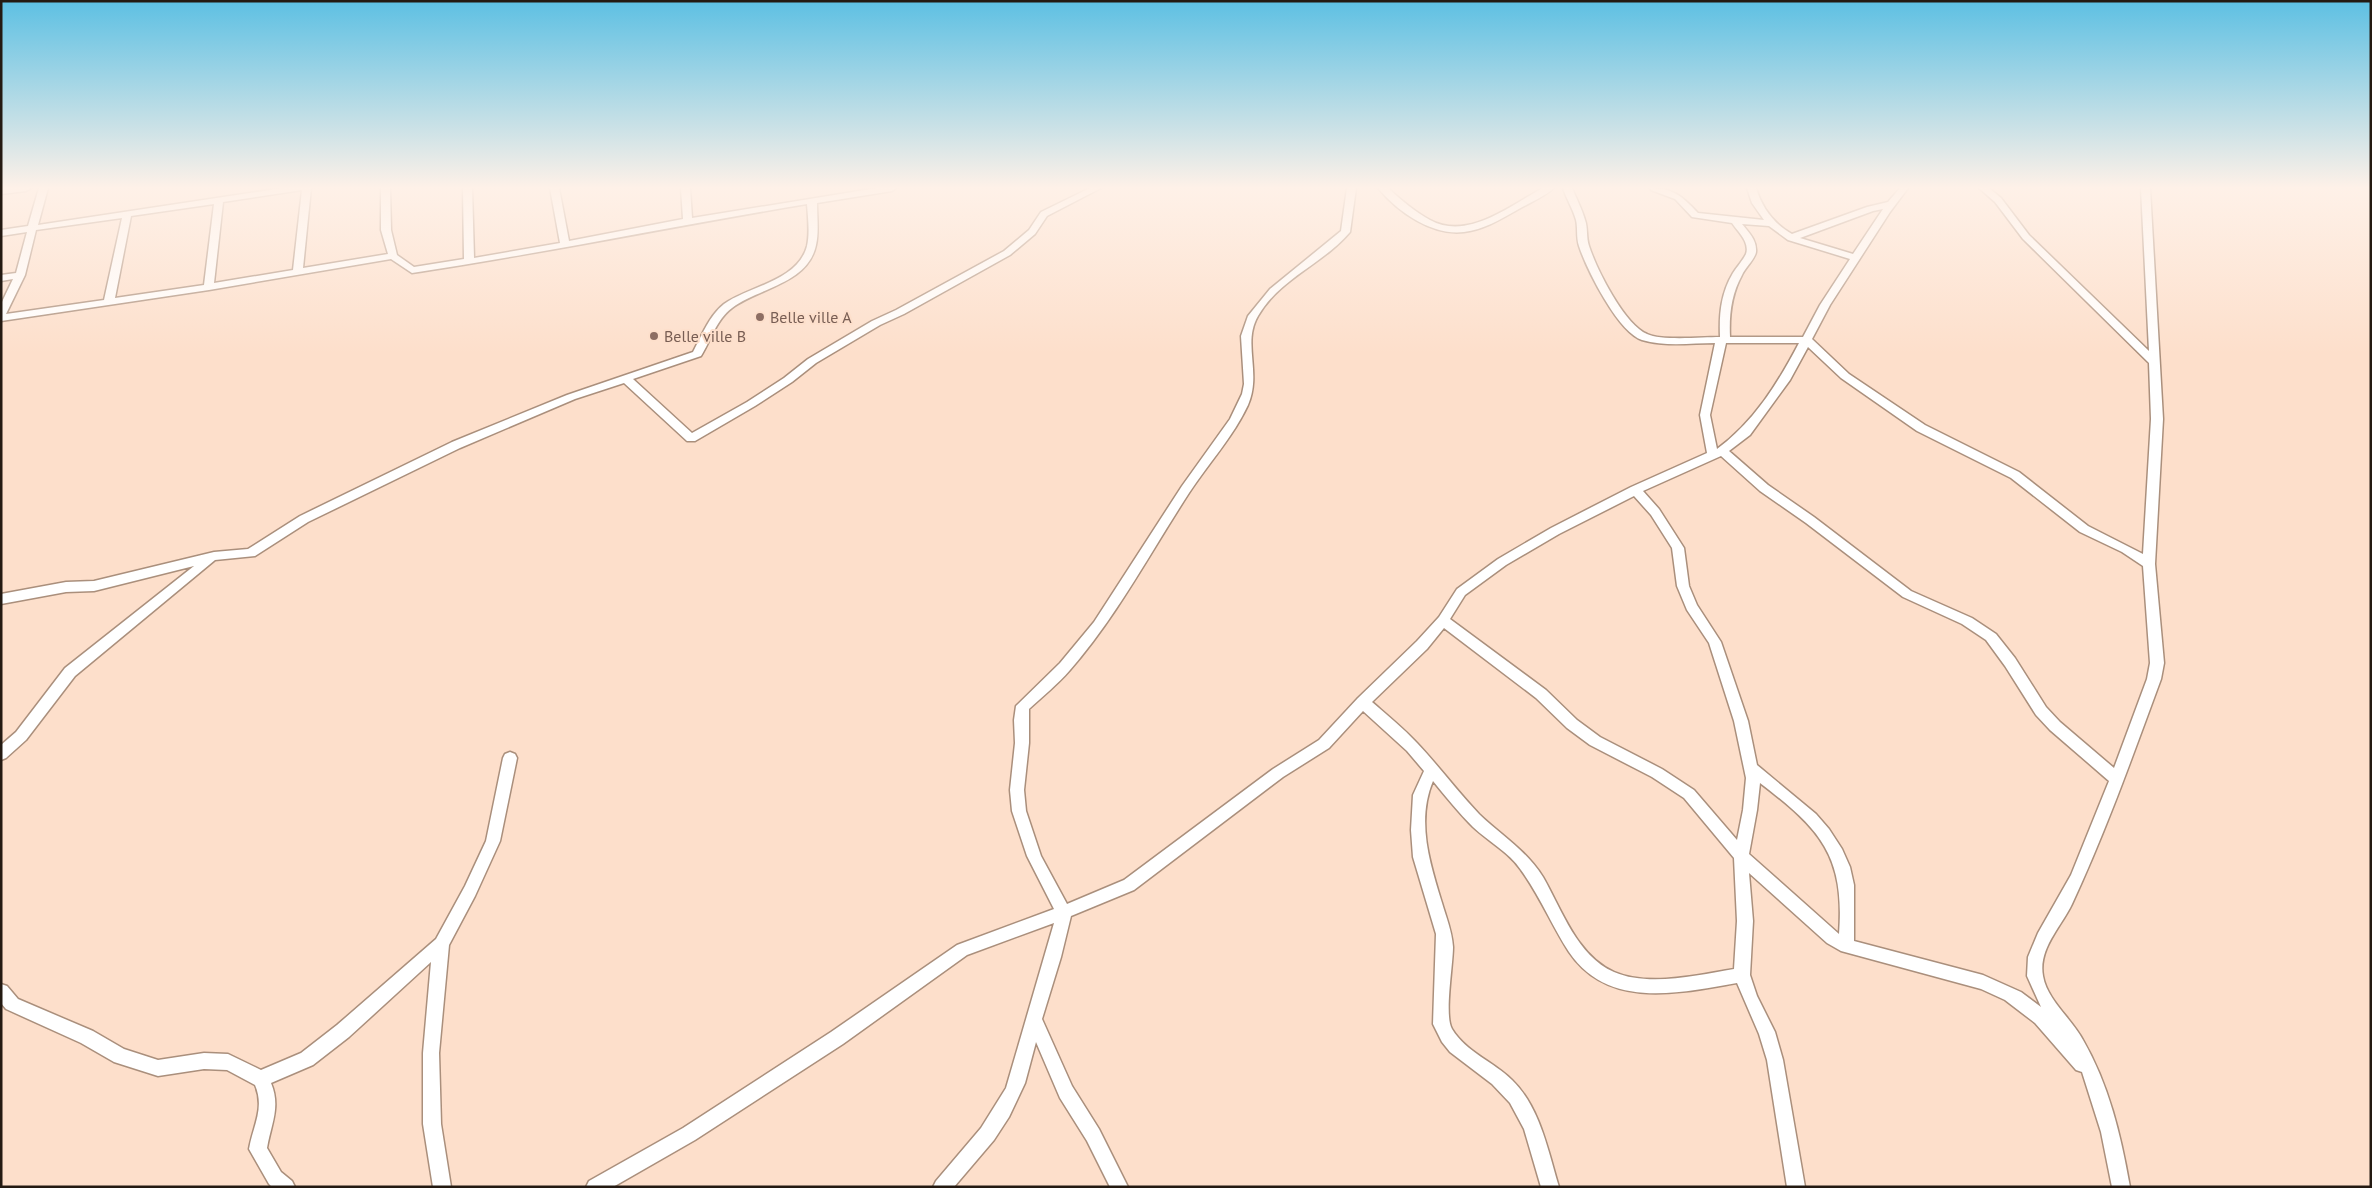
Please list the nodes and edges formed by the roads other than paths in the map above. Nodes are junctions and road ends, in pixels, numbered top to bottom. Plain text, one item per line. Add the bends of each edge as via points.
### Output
1 (27, 243) edge
2 (121, 243) edge
3 (214, 243) edge
4 (301, 243) edge
5 (390, 243) edge
6 (469, 243) edge
7 (563, 243) edge
8 (810, 243) edge
9 (1018, 243) edge
10 (1330, 243) edge
11 (1583, 243) edge
12 (1750, 243) edge
13 (1808, 243) edge
14 (1865, 243) edge
15 (2033, 243) edge
16 (2149, 243) edge
17 (393, 256) junction
18 (1855, 258) junction
19 (469, 261) junction
20 (298, 272) junction
21 (20, 275) junction
22 (1, 278) edge
23 (209, 287) junction
24 (109, 301) junction
25 (1, 316) edge
26 (1723, 340) junction
27 (1806, 340) junction
28 (2154, 362) junction
29 (625, 378) junction
30 (1718, 453) junction
31 (1635, 490) junction
32 (214, 556) junction
33 (2149, 564) junction
34 (1, 598) edge
35 (1443, 620) junction
36 (1363, 702) junction
37 (1, 754) edge
38 (510, 758) dead end
39 (1752, 769) junction
40 (1431, 770) junction
41 (2117, 780) junction
42 (1742, 856) junction
43 (1064, 912) junction
44 (441, 944) junction
45 (1846, 946) junction
46 (1742, 975) junction
47 (1, 991) edge
48 (1034, 1020) junction
49 (2092, 1076) junction
50 (261, 1078) junction
51 (286, 1187) edge
52 (442, 1187) edge
53 (594, 1187) edge
54 (942, 1187) edge
55 (1119, 1187) edge
56 (1550, 1187) edge
57 (1796, 1187) edge
58 (2120, 1187) edge

1 - 21 street
2 - 24 street
3 - 23 street
4 - 20 street
5 - 17 street
6 - 19 street
7 - 19 street
8 - 29 street via 801,265 791,273 727,307 707,333 697,354
9 - 29 street via 812,361 751,404 691,438
10 - 43 street via 1288,276 1254,316 1246,332 1248,393 1223,438 1186,488 1096,627 1066,666 1023,706 1017,795 1020,824 1048,887
11 - 26 street via 1609,299 1620,315 1644,337
12 - 26 street via 1751,252 1740,268 1724,307
13 - 18 street
14 - 18 street
15 - 28 street
16 - 28 street
17 - 19 street via 412,270
17 - 20 street
18 - 27 street
20 - 23 street
21 - 22 street
21 - 25 street
23 - 24 street
24 - 25 street
26 - 27 street
26 - 30 street via 1705,415
27 - 30 street via 1786,378 1746,432
27 - 33 street via 1845,376 1921,428 2015,475 2084,529
28 - 33 street via 2157,419
29 - 32 street via 456,445 304,519 251,553
30 - 31 street
30 - 41 street via 1907,594 1967,620 1991,637 2041,712
31 - 35 street via 1502,562 1461,592
31 - 39 street via 1655,512 1678,548 1683,586 1691,607 1718,650 1742,721
32 - 34 street via 94,586 66,587
32 - 37 street via 70,672 21,736
33 - 41 street via 2157,663
35 - 36 street
35 - 42 street via 1541,694 1595,741 1657,773 1689,794
36 - 40 street via 1412,747
36 - 43 street via 1324,744 1278,773 1129,884
38 - 44 street via 492,842
39 - 42 street via 1750,810
39 - 45 street via 1806,814 1837,853 1847,885
40 - 46 street via 1477,822 1520,857 1569,939 1598,972 1636,985 1663,986
40 - 56 street via 1420,795 1418,830 1420,856 1444,934 1441,1024 1451,1043 1500,1080 1516,1097 1527,1118
41 - 49 street via 2104,816 2034,960 2035,977 2077,1044
42 - 45 street via 1817,926
42 - 46 street via 1745,921
43 - 48 street via 1059,940
43 - 53 street via 962,950 837,1038 697,1129
44 - 50 street via 343,1031 306,1059
44 - 52 street via 431,1053 432,1124
45 - 49 street via 1983,982 2004,992 2024,1003 2049,1026
46 - 57 street via 1767,1032 1775,1060
47 - 50 street via 12,1004 88,1036 120,1056 158,1068 204,1061 228,1062
48 - 54 street via 1010,1099 989,1131
48 - 55 street via 1066,1092 1093,1135
49 - 58 street via 2105,1112
50 - 51 street via 268,1101 258,1149 275,1178

